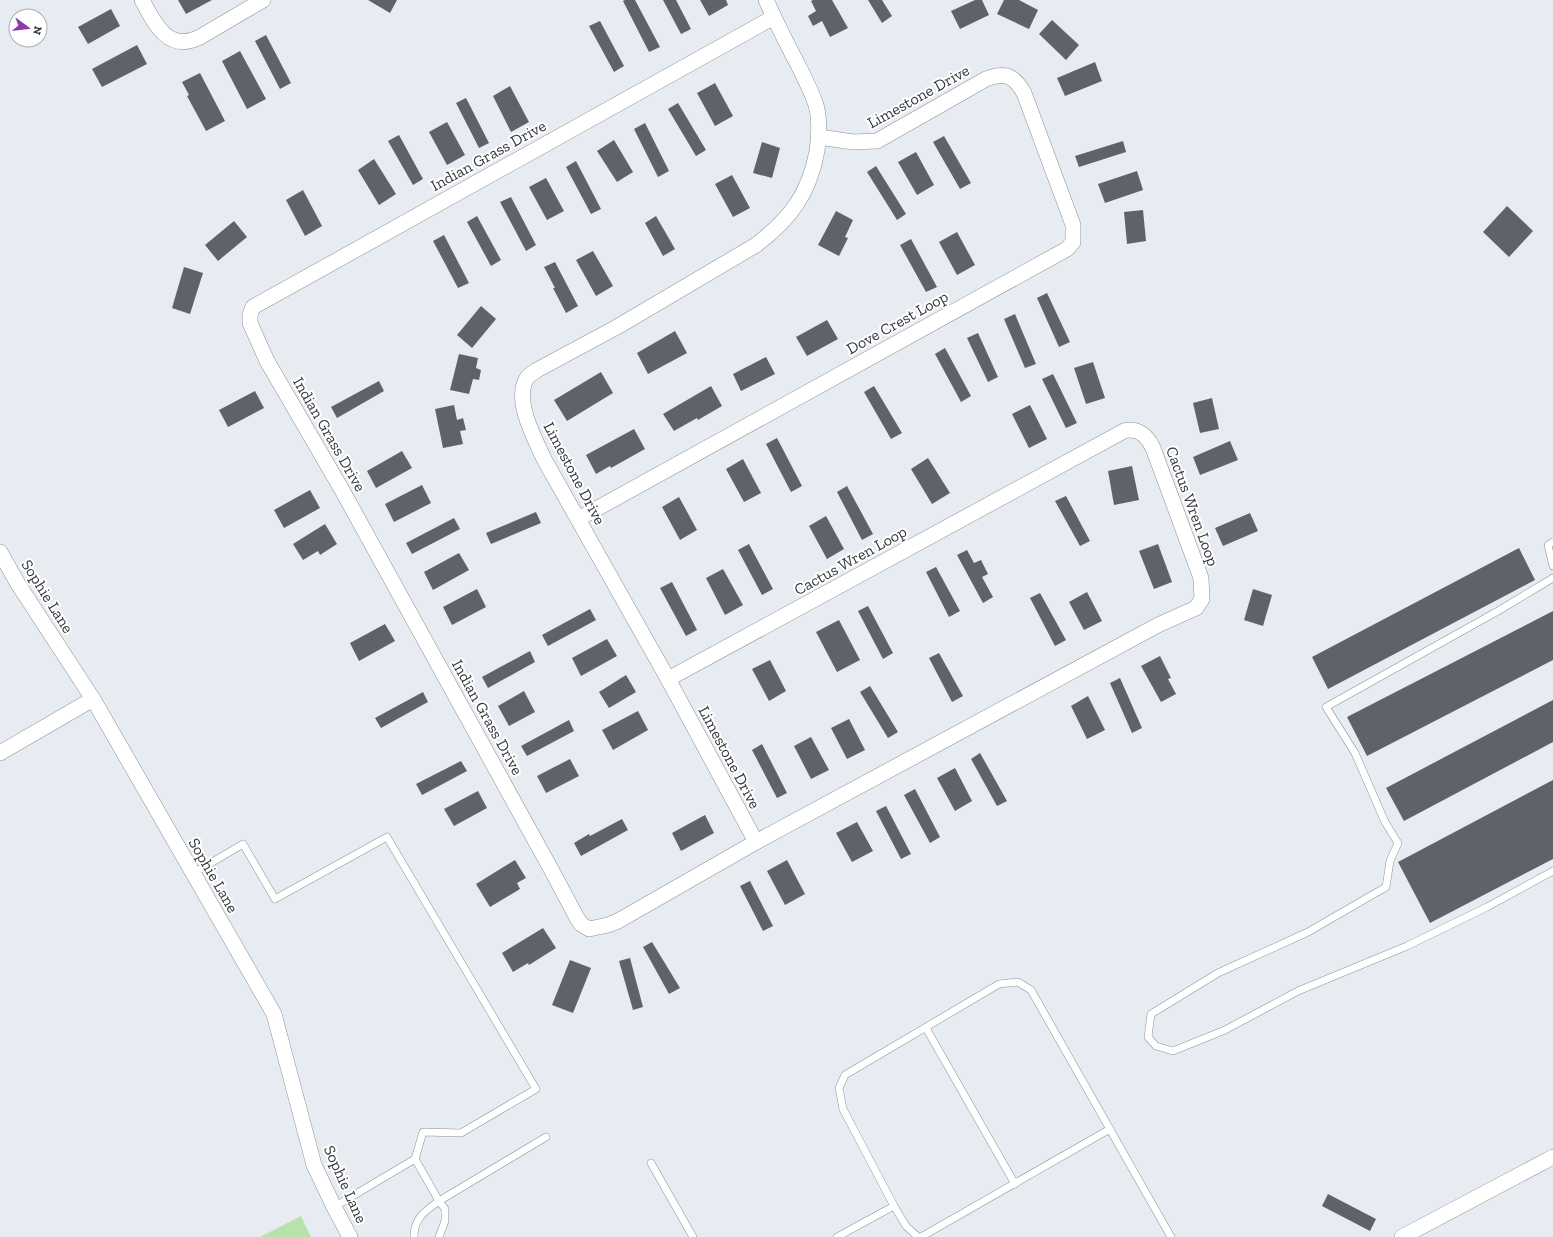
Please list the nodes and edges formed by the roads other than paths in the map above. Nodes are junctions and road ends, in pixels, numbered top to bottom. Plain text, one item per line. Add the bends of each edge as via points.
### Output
1 (142, 0) edge
2 (263, 0) edge
3 (766, 0) edge
4 (774, 17) junction
5 (1009, 77) joint
6 (819, 137) junction
7 (578, 519) junction
8 (1553, 542) edge
9 (0, 552) edge
10 (1553, 566) edge
11 (1553, 578) edge
12 (668, 679) junction
13 (93, 699) junction
14 (0, 753) edge
15 (756, 842) junction
16 (1553, 871) edge
17 (192, 874) junction
18 (926, 1028) junction
19 (1110, 1129) junction
20 (546, 1137) dead end
21 (1553, 1157) edge
22 (415, 1159) junction
23 (651, 1163) dead end
24 (1015, 1184) junction
25 (439, 1201) junction
26 (894, 1206) junction
27 (334, 1207) junction
28 (350, 1237) edge
29 (414, 1237) edge
30 (439, 1237) edge
31 (692, 1237) edge
32 (837, 1237) edge
33 (919, 1237) edge
34 (1171, 1237) edge
35 (1402, 1237) edge

1 - 2 street via 162,32 182,42 190,42
3 - 4 street, Limestone Drive
4 - 6 street, Limestone Drive via 816,106
4 - 15 street, Indian Grass Drive via 253,307 250,315 253,332 267,360 581,924 589,929 618,921
5 - 6 street, Limestone Drive via 1005,75 986,79 877,142 853,142
5 - 7 street, Dove Crest Loop via 1013,78 1024,93 1073,225 1073,242 1067,249
6 - 7 street, Limestone Drive via 814,168 805,190 797,204 772,233 696,281 527,378 524,388 524,413 544,459
7 - 12 street, Limestone Drive
8 - 10 lane via 1548,545
9 - 13 street, Sophie Lane
11 - 16 lane via 1326,707 1355,753 1385,822 1398,843 1390,861 1386,887 1308,932 1218,973 1151,1014 1148,1037 1156,1046 1173,1051 1225,1030 1298,991 1407,946
12 - 15 street, Limestone Drive
12 - 15 street, Cactus Wren Loop via 1124,431 1130,429 1139,432 1149,440 1201,578 1202,599 1196,608 1158,625
13 - 14 street
13 - 17 street, Sophie Lane
17 - 22 lane via 243,844 275,899 387,837 536,1089 461,1133 423,1132
17 - 27 street, Sophie Lane via 274,1014 314,1165
18 - 19 lane via 999,984 1018,982 1031,990
18 - 24 lane
18 - 26 lane via 845,1075 839,1088 843,1109
19 - 24 lane
19 - 34 lane
20 - 25 lane
21 - 35 street
22 - 25 lane
22 - 27 lane
23 - 31 lane
24 - 33 lane
25 - 29 lane via 423,1212 414,1228
25 - 30 lane via 445,1209 445,1221
26 - 32 lane
26 - 33 lane via 906,1226
27 - 28 street, Sophie Lane

